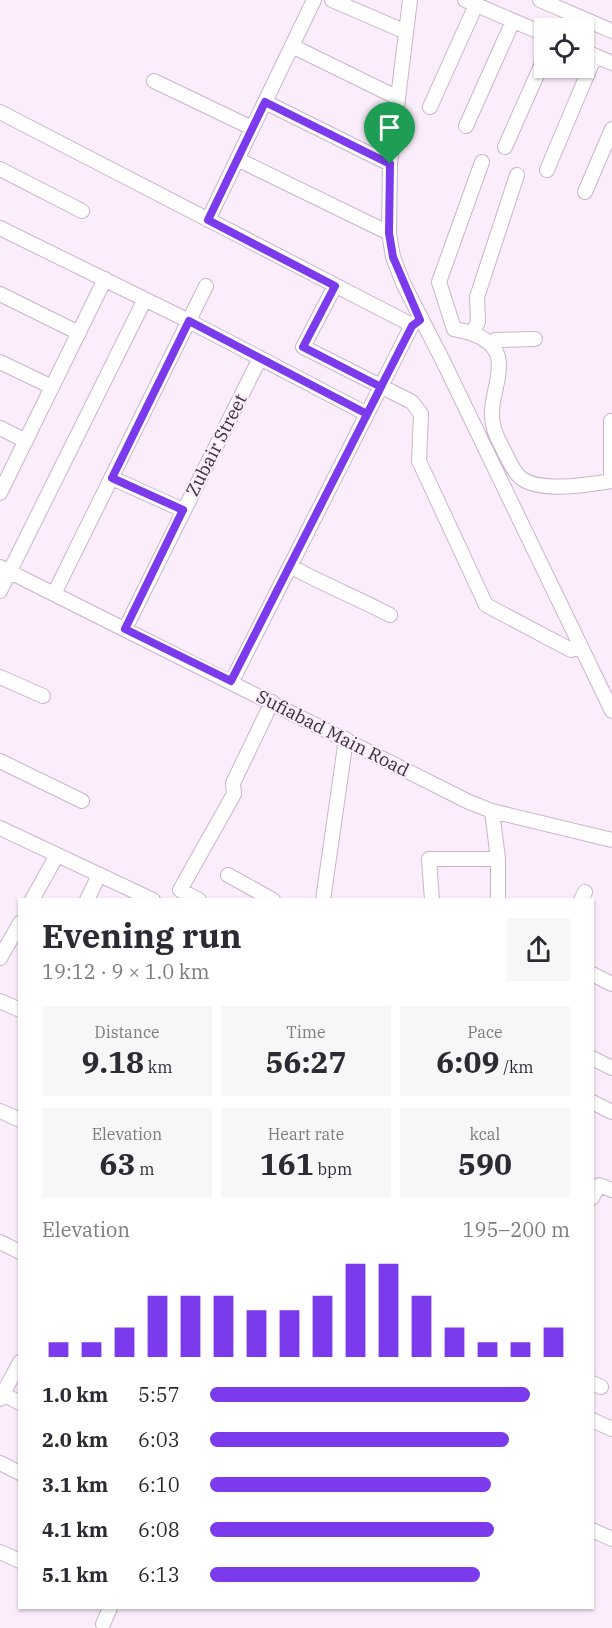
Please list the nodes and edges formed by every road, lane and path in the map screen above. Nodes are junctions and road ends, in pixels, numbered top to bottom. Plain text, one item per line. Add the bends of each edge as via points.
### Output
1 (314, 0) edge
2 (332, 0) edge
3 (410, 0) edge
4 (540, 0) edge
5 (470, 3) edge
6 (513, 21) junction
7 (534, 30) edge
8 (612, 31) edge
9 (406, 32) junction
10 (291, 46) junction
11 (594, 56) edge
12 (612, 63) edge
13 (536, 78) edge
14 (580, 78) edge
15 (154, 81) dead end
16 (398, 98) junction
17 (265, 102) junction
18 (430, 107) dead end
19 (0, 112) edge
20 (466, 126) dead end
21 (252, 128) junction
22 (612, 129) edge
23 (505, 147) dead end
24 (237, 159) junction
25 (482, 162) dead end
26 (390, 164) junction
27 (0, 169) edge
28 (547, 170) dead end
29 (517, 176) dead end
30 (585, 192) dead end
31 (82, 211) dead end
32 (208, 220) junction
33 (0, 228) edge
34 (389, 233) junction
35 (105, 279) junction
36 (206, 286) dead end
37 (335, 286) junction
38 (0, 294) edge
39 (144, 299) junction
40 (189, 321) junction
41 (416, 323) junction
42 (473, 332) junction
43 (79, 333) junction
44 (535, 339) dead end
45 (491, 345) junction
46 (260, 358) junction
47 (0, 362) edge
48 (52, 387) junction
49 (381, 387) junction
50 (367, 414) junction
51 (611, 421) edge
52 (0, 428) edge
53 (26, 441) junction
54 (112, 478) junction
55 (612, 481) edge
56 (0, 493) edge
57 (183, 510) junction
58 (290, 566) junction
59 (5, 570) edge
60 (0, 591) edge
61 (54, 594) junction
62 (390, 615) dead end
63 (125, 629) junction
64 (579, 647) junction
65 (0, 677) edge
66 (231, 681) junction
67 (43, 696) dead end
68 (272, 702) junction
69 (612, 711) edge
70 (345, 739) junction
71 (0, 761) edge
72 (82, 801) dead end
73 (492, 811) junction
74 (0, 828) edge
75 (612, 840) edge
76 (57, 855) junction
77 (498, 860) junction
78 (99, 875) junction
79 (228, 875) dead end
80 (33, 898) edge
81 (88, 898) edge
82 (149, 898) edge
83 (195, 898) edge
84 (269, 898) edge
85 (323, 898) edge
86 (432, 898) edge
87 (498, 898) edge
88 (18, 926) edge
89 (0, 958) edge
90 (594, 975) edge
91 (612, 984) edge
92 (0, 1001) edge
93 (18, 1009) edge
94 (594, 1059) edge
95 (612, 1068) edge
96 (594, 1103) edge
97 (0, 1110) edge
98 (612, 1112) edge
99 (18, 1119) edge
100 (0, 1242) edge
101 (18, 1251) edge
102 (18, 1366) edge
103 (1, 1396) edge
104 (18, 1402) edge
105 (594, 1425) edge
106 (612, 1429) edge
107 (0, 1463) edge
108 (18, 1472) edge
109 (594, 1531) edge
110 (612, 1539) edge
111 (0, 1552) edge
112 (18, 1560) edge
113 (110, 1609) edge
114 (103, 1624) dead end

1 - 10 street
2 - 9 street
3 - 9 street
4 - 8 street
5 - 6 street
5 - 18 street
6 - 7 street
6 - 20 street
9 - 16 street
10 - 16 street
10 - 17 street
11 - 12 street
13 - 23 street
14 - 28 street
15 - 21 street
16 - 26 street
17 - 21 street
17 - 26 street
19 - 32 street
21 - 24 street
22 - 30 street
24 - 32 street
24 - 34 street
25 - 42 street via 439,282 454,329
26 - 34 street
27 - 31 street
29 - 42 street via 477,297 478,322
32 - 37 street
33 - 35 street
34 - 41 street via 393,257
35 - 39 street
35 - 43 street
36 - 40 street
37 - 41 street
37 - 49 street via 303,347
38 - 43 street
39 - 40 street
39 - 59 street
40 - 46 street
40 - 54 street
41 - 49 street
41 - 64 street via 443,361
42 - 45 street
43 - 48 street
44 - 45 street via 495,340
45 - 55 street via 498,357 498,370 491,415 495,432 520,478 539,486 583,486
46 - 50 street
46 - 57 street, Zubair Street
47 - 48 street
48 - 53 street
49 - 50 street
49 - 64 street via 412,402 422,414 419,461 486,605 571,650
50 - 58 street
51 - 55 street
52 - 53 street
53 - 56 street
54 - 57 street
54 - 61 street
57 - 63 street, Zubair Street
58 - 62 street
58 - 66 street
59 - 60 street
59 - 61 street, Sufiabad Main Road
61 - 63 street, Sufiabad Main Road
63 - 66 street, Sufiabad Main Road
64 - 69 street
65 - 67 street
66 - 68 street, Sufiabad Main Road
68 - 70 street, Sufiabad Main Road
68 - 83 street via 233,783 234,794 180,890
70 - 73 street, Sufiabad Main Road
70 - 85 street
71 - 72 street
73 - 75 street, Sufiabad Main Road
73 - 77 street
74 - 76 street
76 - 78 street
76 - 80 street
77 - 86 street via 429,859
77 - 87 street
78 - 81 street
78 - 82 street
79 - 84 street
88 - 89 street
90 - 91 street
92 - 93 street
94 - 95 street
96 - 98 street
97 - 99 street
100 - 101 street
102 - 103 street
103 - 104 street
105 - 106 street
107 - 108 street
109 - 110 street
111 - 112 street
113 - 114 street

